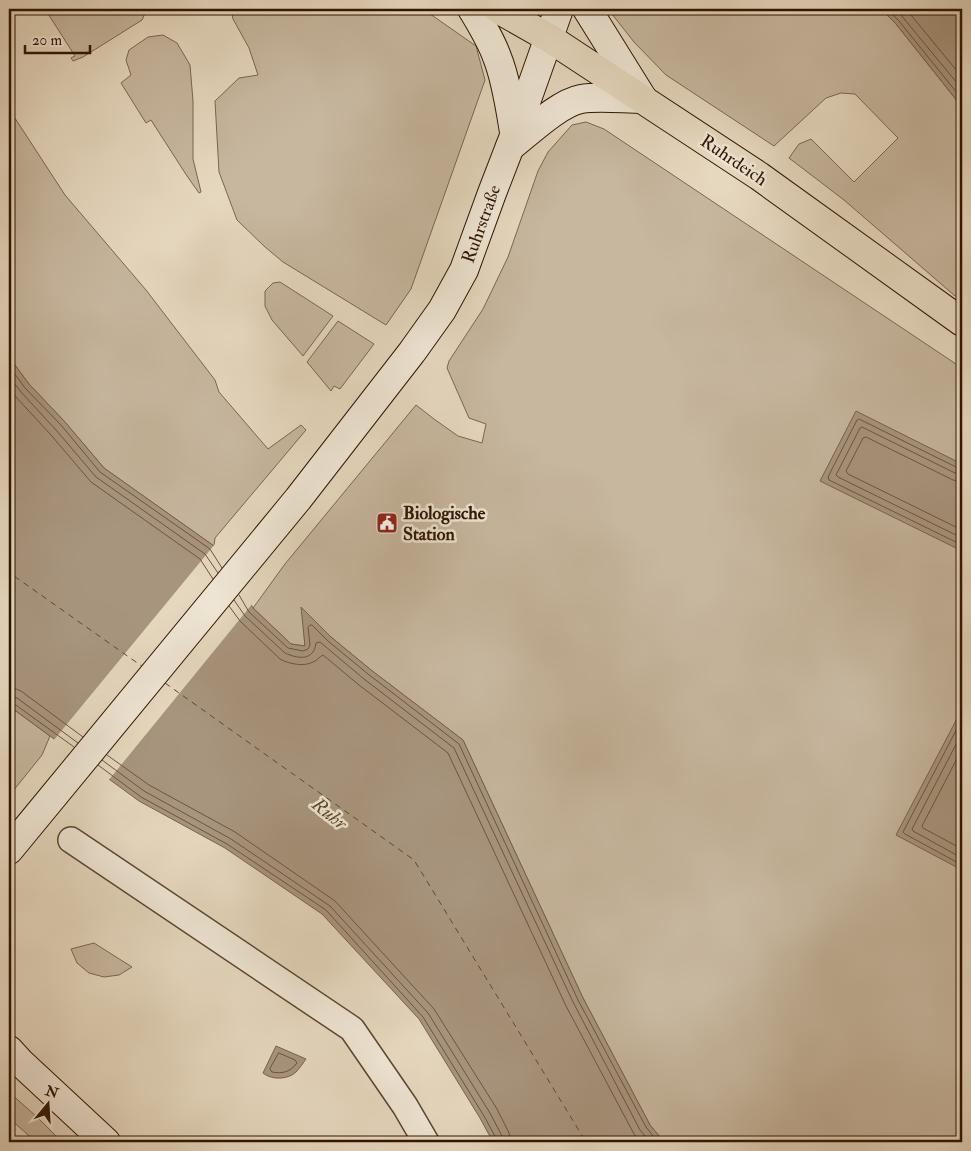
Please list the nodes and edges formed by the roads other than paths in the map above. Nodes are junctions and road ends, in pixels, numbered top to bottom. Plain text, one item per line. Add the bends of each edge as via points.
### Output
1 (472, 9) edge
2 (498, 9) edge
3 (559, 9) edge
4 (587, 9) edge
5 (549, 38) junction
6 (643, 99) junction
7 (512, 141) junction
8 (962, 322) edge
9 (71, 840) dead end
10 (9, 850) edge
11 (9, 1050) edge
12 (106, 1142) edge
13 (426, 1142) edge

1 - 7 main road via 498,57 507,95
2 - 5 main road, Ruhrdeich
3 - 5 main road, Ruhrstraße
4 - 6 main road
5 - 6 main road, Ruhrdeich
5 - 7 main road, Ruhrstraße
6 - 7 main road via 580,99 568,103
6 - 8 main road, Ruhrdeich via 759,176
7 - 10 main road, Ruhrstraße via 464,270 442,310 298,498
9 - 13 street via 352,1029
11 - 12 main road

